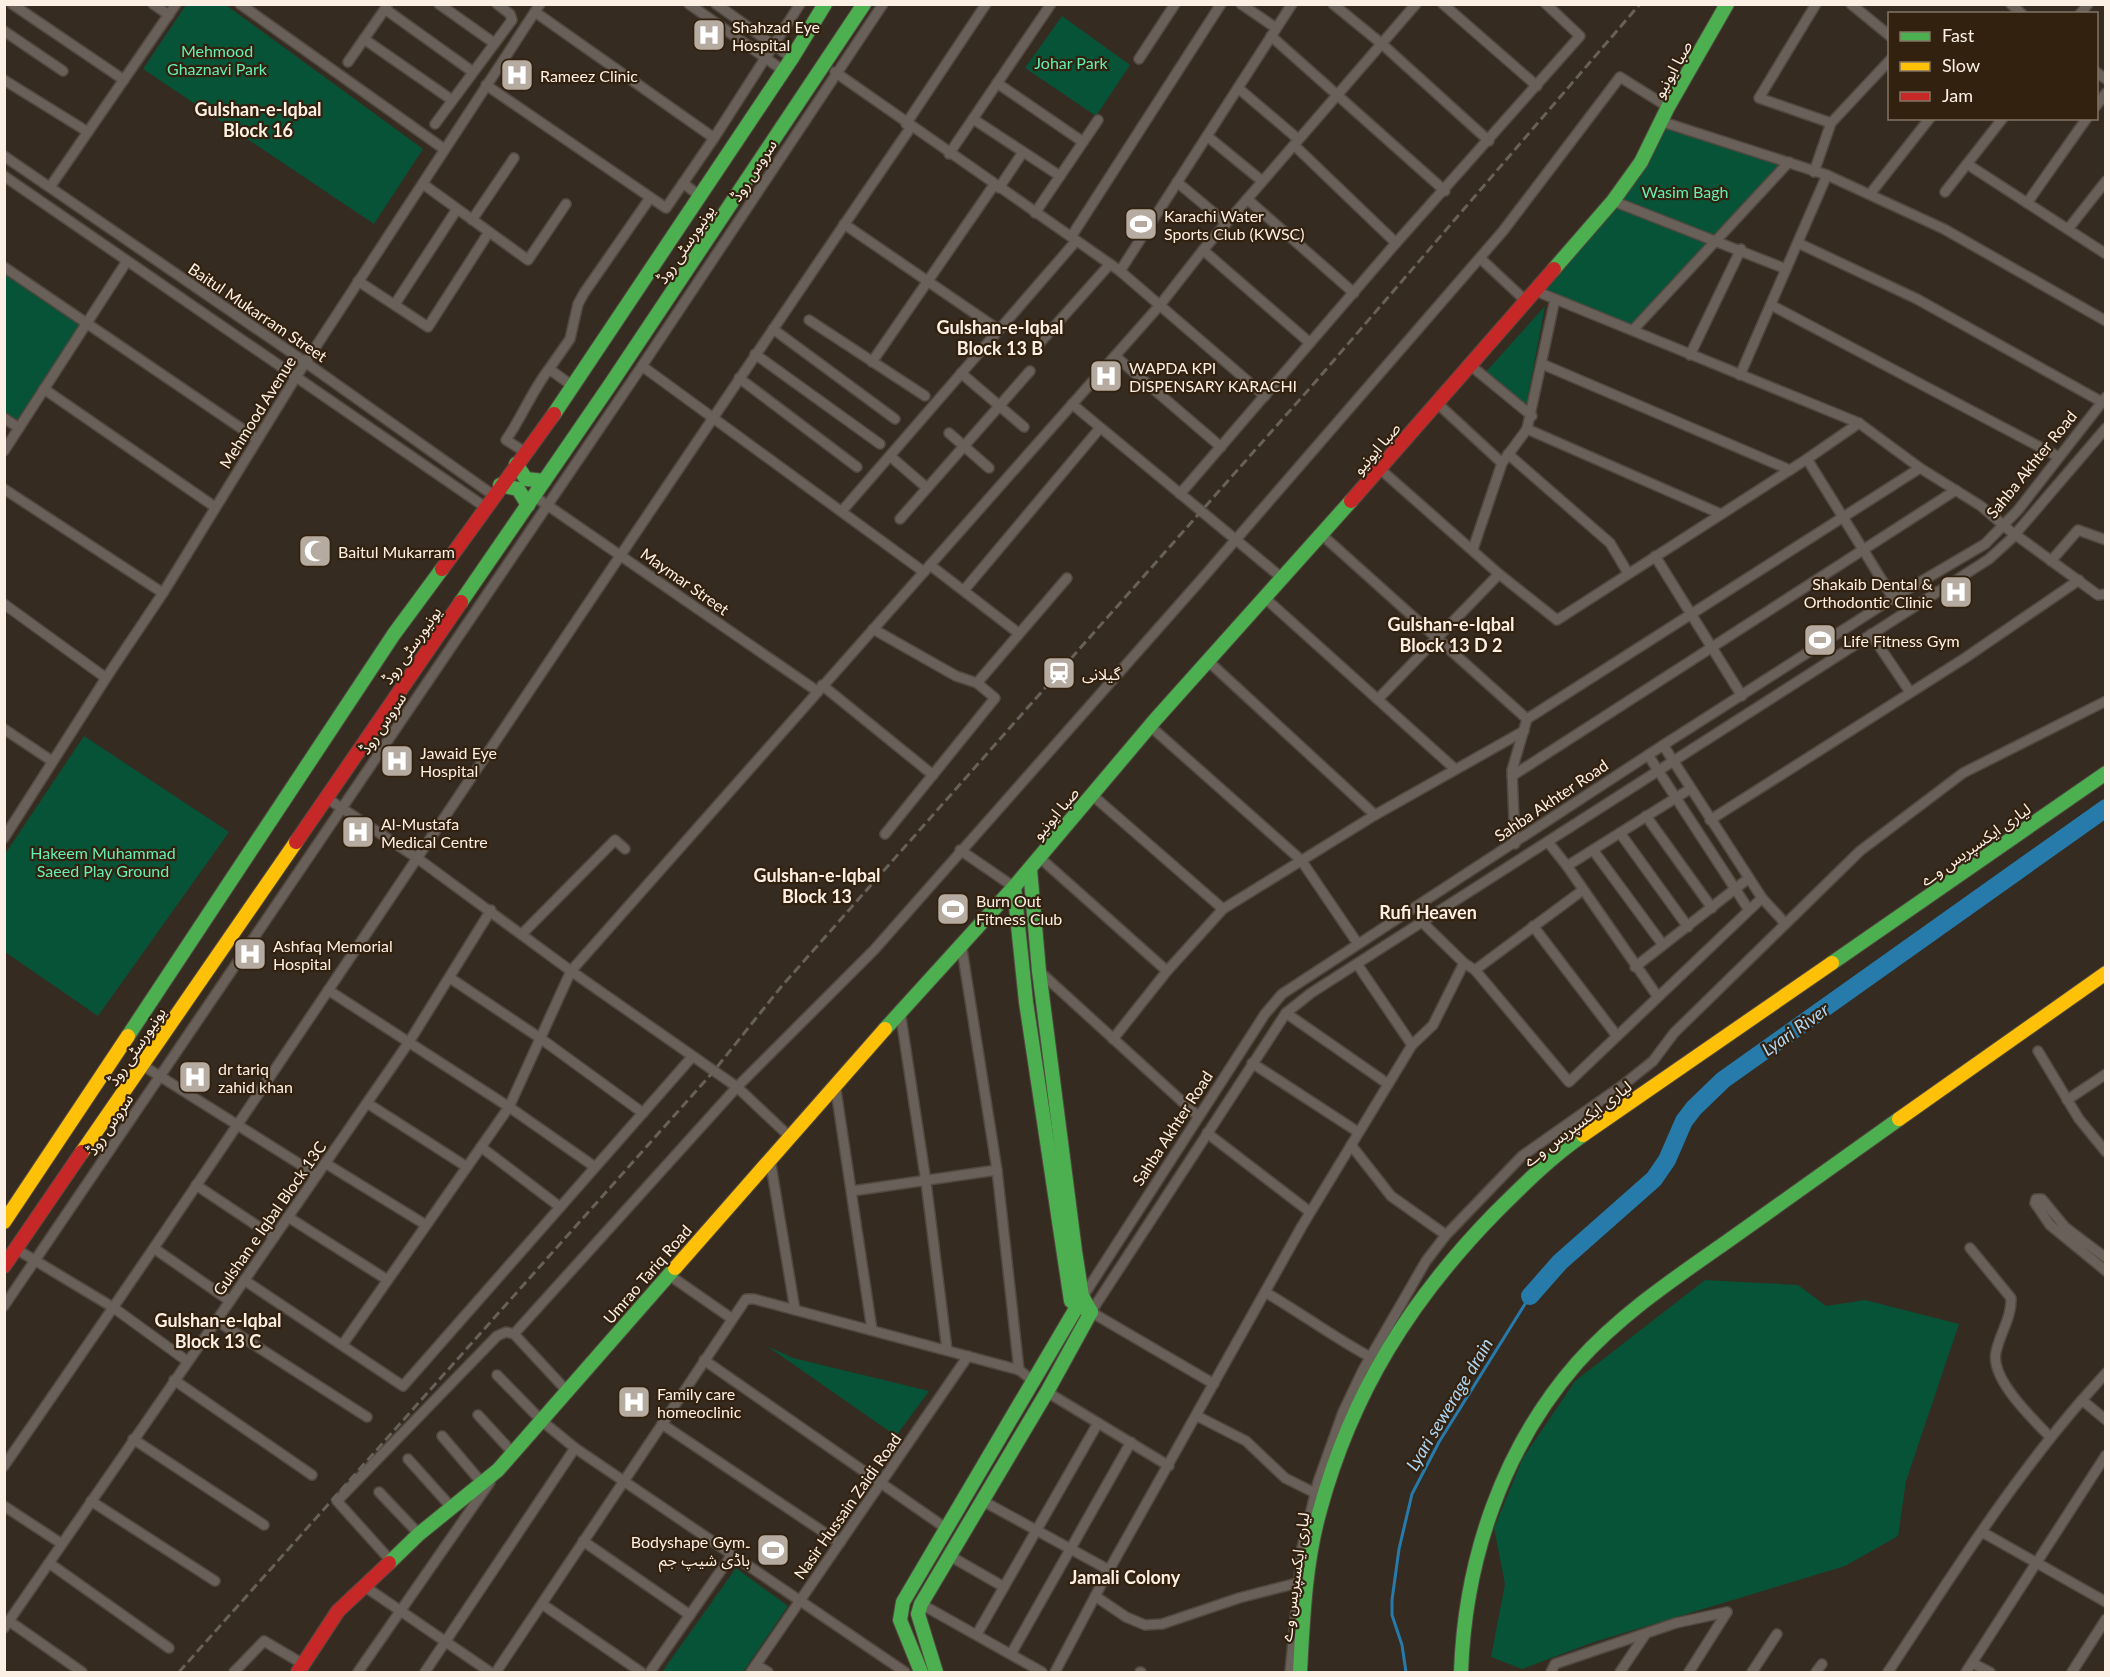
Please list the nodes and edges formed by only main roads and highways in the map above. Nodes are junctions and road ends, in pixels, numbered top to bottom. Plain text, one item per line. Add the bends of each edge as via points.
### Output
1 (825, 4) edge
2 (864, 4) edge
3 (1727, 4) edge
4 (516, 464) junction
5 (544, 482) junction
6 (497, 490) junction
7 (531, 500) junction
8 (2106, 773) edge
9 (1030, 869) junction
10 (1014, 887) junction
11 (2106, 973) edge
12 (4, 1222) edge
13 (1069, 1251) junction
14 (4, 1266) edge
15 (1080, 1300) junction
16 (301, 1668) edge
17 (921, 1672) edge
18 (936, 1672) edge
19 (1300, 1672) edge
20 (1461, 1672) edge

1 - 4 main road, یونیورسٹی روڈ via 574,387
2 - 5 main road, یونیورسٹی روڈ via 847,43
3 - 9 main road, صبا ایونیو via 1641,162 1613,201 1380,469 1207,660
4 - 5 main road via 527,480
4 - 6 main road, یونیورسٹی روڈ
5 - 7 main road, یونیورسٹی روڈ
6 - 7 main road via 512,485
6 - 12 main road, یونیورسٹی روڈ via 394,634
7 - 14 main road, یونیورسٹی روڈ
8 - 19 main road, لیاری ایکسپریس وے via 1576,1140 1507,1199 1445,1263 1409,1311 1364,1388 1338,1452 1315,1528 1302,1620
9 - 10 main road, صبا ایونیو
9 - 13 main road
10 - 13 main road via 1026,1002
10 - 16 main road, Umrao Tariq Road via 835,1084 498,1470 419,1534 338,1611
11 - 20 main road via 1633,1308 1570,1372 1529,1428 1492,1503 1470,1575
13 - 15 main road
15 - 17 main road, Sahba Akhter Road via 903,1602 900,1620
15 - 18 main road, Sahba Akhter Road via 1091,1312 921,1604 918,1614

